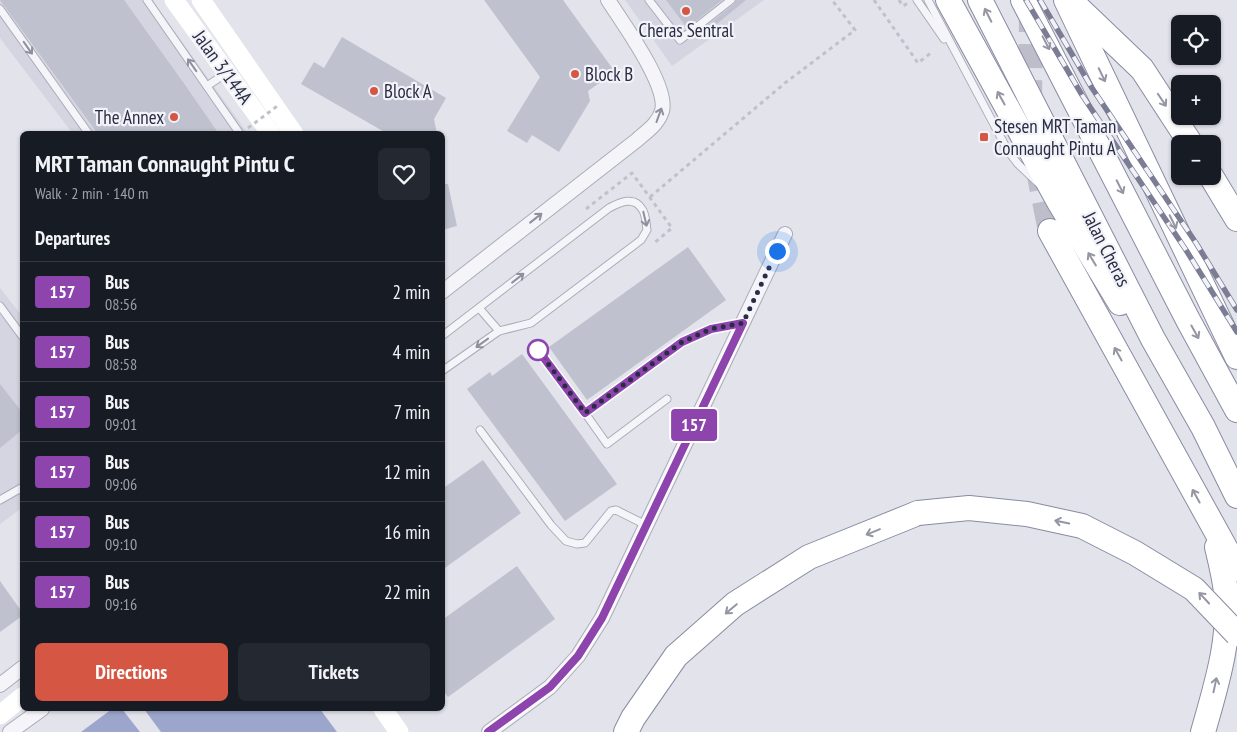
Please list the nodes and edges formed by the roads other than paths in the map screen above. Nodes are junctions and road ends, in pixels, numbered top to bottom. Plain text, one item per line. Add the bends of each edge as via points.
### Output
1 (147, 0) edge
2 (174, 0) edge
3 (201, 0) edge
4 (608, 0) edge
5 (649, 0) edge
6 (731, 0) edge
7 (917, 0) edge
8 (928, 0) edge
9 (948, 0) edge
10 (980, 0) edge
11 (1023, 0) edge
12 (1066, 0) edge
13 (1070, 0) edge
14 (0, 8) edge
15 (960, 62) junction
16 (228, 73) junction
17 (207, 86) junction
18 (87, 131) edge
19 (238, 131) edge
20 (270, 131) edge
21 (292, 131) edge
22 (1185, 135) edge
23 (1216, 185) edge
24 (1059, 202) junction
25 (1237, 219) edge
26 (1050, 231) tunnel mouth
27 (785, 234) dead end
28 (445, 290) edge
29 (0, 306) edge
30 (480, 308) junction
31 (743, 323) junction
32 (499, 330) junction
33 (20, 333) edge
34 (445, 334) edge
35 (1154, 339) junction
36 (538, 350) dead end
37 (1237, 357) edge
38 (445, 369) edge
39 (667, 399) dead end
40 (1237, 410) edge
41 (585, 413) junction
42 (480, 430) dead end
43 (20, 489) edge
44 (1237, 496) edge
45 (0, 500) edge
46 (1212, 524) junction
47 (646, 525) junction
48 (1237, 569) edge
49 (1237, 634) edge
50 (20, 670) edge
51 (0, 685) edge
52 (20, 699) edge
53 (39, 711) edge
54 (384, 711) edge
55 (0, 714) edge
56 (10, 732) edge
57 (399, 732) edge
58 (488, 732) edge
59 (626, 732) edge
60 (1202, 732) edge

17 -> 1 lane
2 - 16 street, Jalan 3/144A
3 - 21 street, Jalan 3/144A
28 -> 4 street via 655,124 662,109 659,87
5 - 6 lane via 680,40
7 - 15 lane
8 - 15 lane
24 -> 9 highway
35 -> 10 highway, Jalan Cheras
11 -> 40 highway
12 -> 37 highway
13 -> 22 highway via 1142,69
14 -> 18 lane
15 - 24 lane via 1008,151
16 - 17 lane
16 - 20 street, Jalan 3/144A
17 - 19 lane
23 - 25 highway
35 -> 24 highway via 1116,299
46 -> 26 highway
27 - 31 street
29 - 33 lane
30 - 32 lane
30 -> 32 lane via 609,208 621,201 633,201 642,209 647,230 641,240 531,323
30 - 34 lane
31 - 41 lane via 711,329 682,342
31 - 47 street
32 -> 38 lane
35 - 44 highway, Jalan Cheras
36 - 41 lane
39 - 41 lane via 607,444
42 - 47 lane via 566,541 585,543 611,511 616,510
43 - 45 lane
46 - 48 highway
60 -> 46 highway via 1213,696 1226,629 1225,587
47 - 58 street via 602,618 578,656 550,687
49 -> 59 highway, bridge via 1194,589 1082,526 1027,514 969,508 918,513 809,557 735,604 676,656
50 - 51 street
52 - 55 street
53 - 56 street
54 - 57 street

